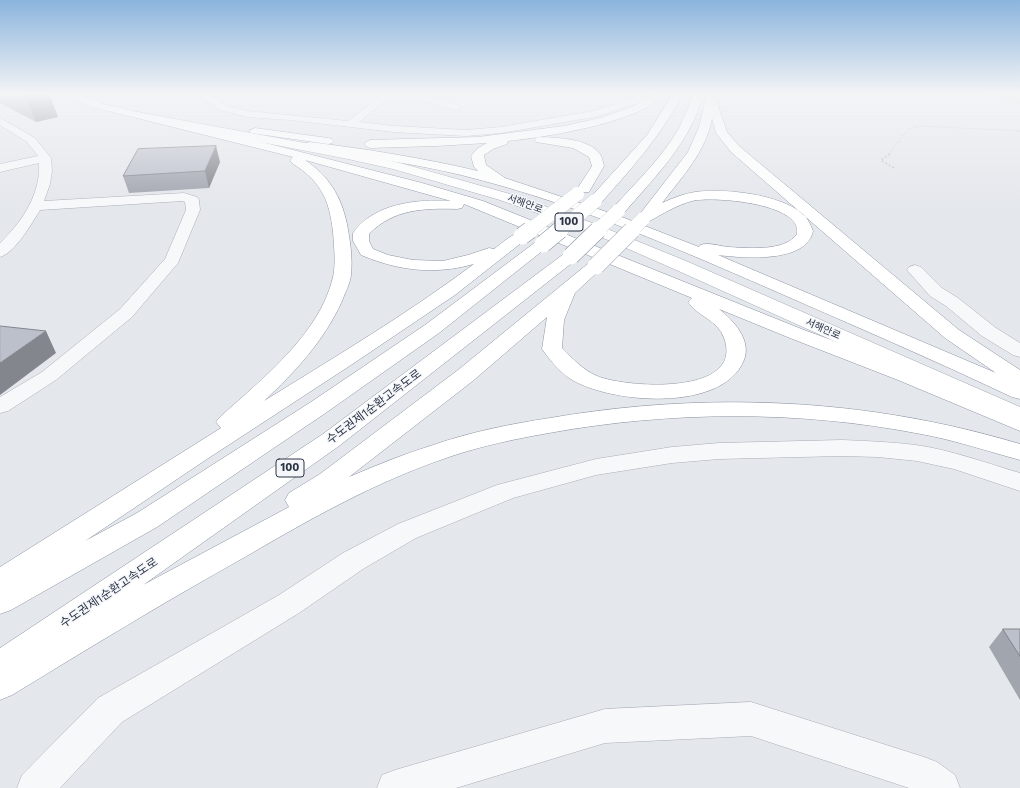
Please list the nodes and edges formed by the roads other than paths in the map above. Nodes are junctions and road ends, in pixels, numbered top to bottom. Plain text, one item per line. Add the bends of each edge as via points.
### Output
1 (16, 131) edge
2 (201, 131) edge
3 (219, 131) edge
4 (252, 131) edge
5 (423, 131) edge
6 (491, 131) edge
7 (556, 131) edge
8 (656, 131) edge
9 (682, 131) edge
10 (703, 131) edge
11 (721, 131) edge
12 (246, 141) junction
13 (293, 144) junction
14 (45, 158) junction
15 (609, 167) dead end
16 (0, 168) edge
17 (509, 184) junction
18 (580, 191) junction
19 (37, 206) junction
20 (513, 217) junction
21 (643, 219) junction
22 (654, 234) junction
23 (532, 240) junction
24 (0, 252) edge
25 (634, 268) junction
26 (915, 270) dead end
27 (566, 291) junction
28 (1020, 351) edge
29 (1020, 380) edge
30 (1020, 392) edge
31 (0, 406) edge
32 (1020, 416) edge
33 (1020, 422) edge
34 (1020, 452) edge
35 (194, 455) junction
36 (1020, 482) edge
37 (0, 582) edge
38 (151, 595) junction
39 (0, 601) edge
40 (0, 667) edge
41 (0, 684) edge
42 (36, 788) edge
43 (395, 788) edge
44 (942, 788) edge

1 - 14 street via 31,140
2 - 12 main road
3 - 13 main road, 서해안로
4 - 7 main road via 339,142 422,144
5 - 6 street via 459,133
8 - 23 main road, 100, bridge via 595,201
9 - 40 main road, 수도권제1순환고속도로 / 100, bridge via 663,159 618,210 571,256 331,440
10 - 21 main road via 694,153
11 - 29 main road via 735,150 952,334
12 - 20 main road via 424,188
12 - 35 main road via 291,157 320,177 332,193 342,245 342,277 330,309 312,337 287,367
13 - 17 main road via 376,155
13 - 32 main road, 서해안로 via 450,181 590,227
14 - 16 street
14 - 19 street via 47,169
15 - 18 main road
17 - 18 main road via 480,167 477,156 481,150 500,143 541,140 578,146 595,156 598,166
17 - 22 main road
18 - 23 main road, bridge
19 - 24 street
19 - 31 street via 184,197 192,200 193,210 172,260 126,313 49,376
20 - 23 main road via 456,204 406,207 376,218 361,233 361,241 367,252 396,264 434,266 475,259
20 - 25 main road
21 - 22 main road via 676,201 695,196 722,195 770,202 796,216 806,232 798,243 780,250 761,252 709,248
21 - 27 main road, bridge via 596,266
22 - 30 main road
23 - 35 main road via 448,291 364,348
23 - 39 main road, 100 via 432,329 306,416 147,520
25 - 27 main road via 711,310 728,326 736,342 736,357 725,374 705,385 677,391 647,392 612,387 576,373 552,349 556,320
25 - 33 main road
26 - 28 street via 936,292 988,332
27 - 38 main road via 466,375 329,480
34 - 38 main road via 910,424 827,413 665,410 574,420 482,439 430,454 377,475 301,511
35 - 37 main road
36 - 42 street via 917,452 842,448 719,451 672,455 596,467 506,491 407,531 353,561 289,604 110,710
38 - 41 main road
43 - 44 street via 605,726 751,719 924,775

